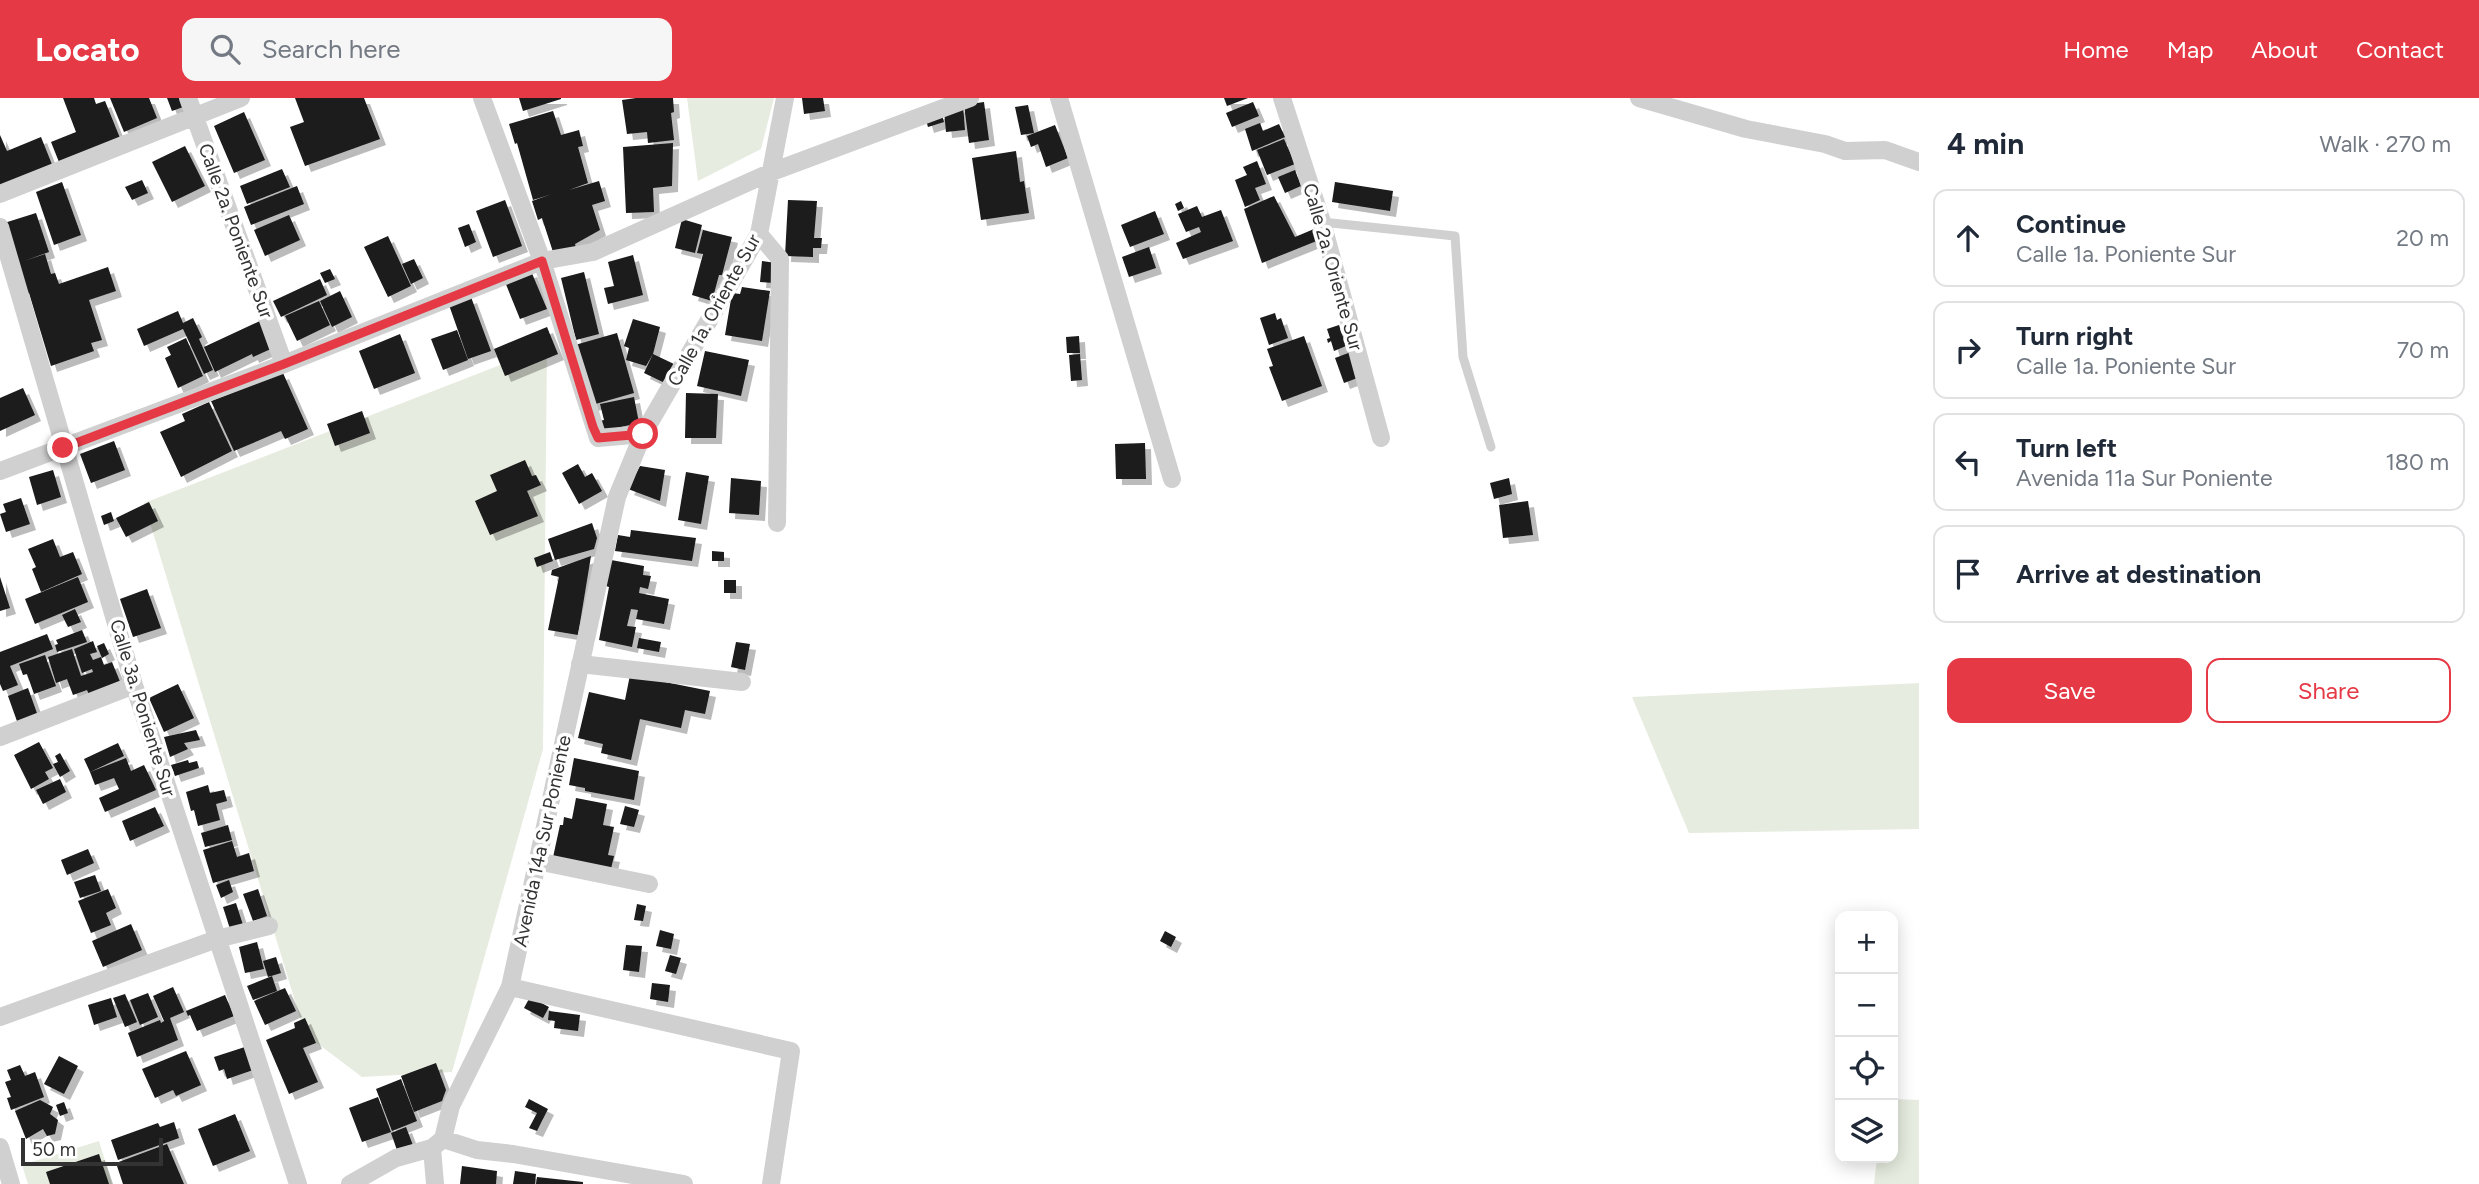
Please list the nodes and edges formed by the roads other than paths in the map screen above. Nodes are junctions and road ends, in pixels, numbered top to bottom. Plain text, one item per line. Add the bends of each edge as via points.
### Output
1 (188, 98) edge
2 (241, 98) edge
3 (482, 98) edge
4 (785, 98) edge
5 (970, 98) edge
6 (1059, 98) edge
7 (1282, 98) edge
8 (1639, 98) edge
9 (194, 117) junction
10 (1919, 162) edge
11 (769, 173) junction
12 (0, 194) edge
13 (1322, 222) junction
14 (0, 227) edge
15 (759, 234) junction
16 (542, 261) junction
17 (284, 364) junction
18 (643, 434) junction
19 (1381, 438) dead end
20 (1491, 447) dead end
21 (63, 448) junction
22 (0, 471) edge
23 (1172, 480) dead end
24 (777, 523) dead end
25 (580, 664) junction
26 (742, 682) dead end
27 (134, 685) junction
28 (0, 737) edge
29 (537, 861) junction
30 (649, 884) dead end
31 (269, 926) dead end
32 (217, 939) junction
33 (510, 987) junction
34 (0, 1017) edge
35 (438, 1144) junction
36 (0, 1147) edge
37 (11, 1184) edge
38 (299, 1184) edge
39 (350, 1184) edge
40 (435, 1184) edge
41 (684, 1184) edge
42 (771, 1184) edge

1 - 9 street, Calle 2a. Poniente Sur
2 - 9 street
3 - 16 street
4 - 11 street, Calle 1a. Oriente Sur
5 - 11 street
6 - 23 street
7 - 13 street, Calle 2a. Oriente Sur
8 - 10 street via 1746,129 1844,150 1885,150
9 - 12 street
9 - 17 street, Calle 2a. Poniente Sur
11 - 15 street, Calle 1a. Oriente Sur
11 - 16 street via 593,252
13 - 19 street, Calle 2a. Oriente Sur
13 - 20 lane via 1455,236 1463,357
14 - 21 street, Calle 3a. Poniente Sur
15 - 18 street, Calle 1a. Oriente Sur
15 - 24 street via 780,259
16 - 17 street
16 - 18 street via 598,438
17 - 21 street
18 - 25 street, Avenida 14a Sur Poniente via 617,497
21 - 22 street
21 - 27 street, Calle 3a. Poniente Sur
25 - 26 street
25 - 29 street, Avenida 14a Sur Poniente
27 - 28 street
27 - 32 street, Calle 3a. Poniente Sur
29 - 30 street
29 - 33 street, Avenida 14a Sur Poniente
31 - 32 street
32 - 34 street
32 - 38 street, Calle 3a. Poniente Sur
33 - 35 street, Avenida 14a Sur Poniente via 451,1106
33 - 42 street via 791,1051
35 - 39 street via 396,1158
35 - 40 street, Avenida 14a Sur Poniente
35 - 41 street
36 - 37 street

